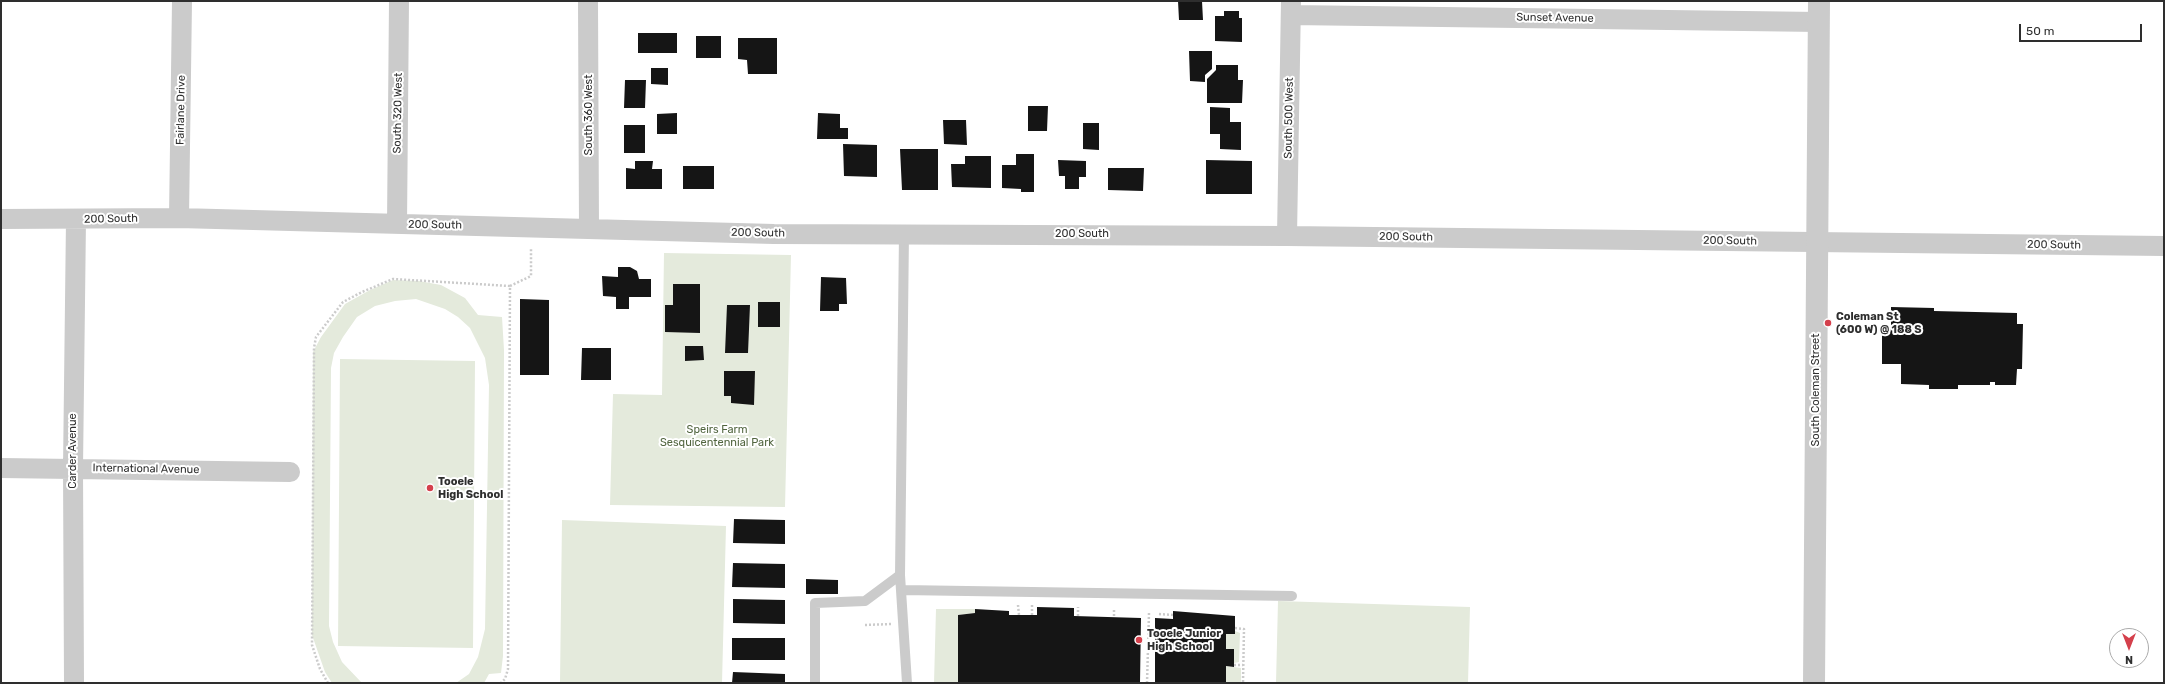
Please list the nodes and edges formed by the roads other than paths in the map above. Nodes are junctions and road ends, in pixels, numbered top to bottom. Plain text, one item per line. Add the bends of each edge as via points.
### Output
1 (182, 1) edge
2 (400, 1) edge
3 (588, 1) edge
4 (1291, 8) edge
5 (1819, 11) edge
6 (179, 218) junction
7 (1, 219) edge
8 (76, 219) junction
9 (397, 224) junction
10 (589, 228) junction
11 (904, 233) junction
12 (1287, 236) junction
13 (1817, 242) junction
14 (2164, 246) edge
15 (1, 468) edge
16 (73, 468) junction
17 (290, 472) dead end
18 (900, 575) junction
19 (902, 590) junction
20 (1292, 596) dead end
21 (74, 683) edge
22 (815, 683) edge
23 (907, 683) edge
24 (1814, 683) edge

1 - 6 street, Fairlane Drive
2 - 9 street, South 320 West
3 - 10 street, South 360 West
4 - 5 street, Sunset Avenue
4 - 12 street, South 500 West
5 - 13 street, South Coleman Street
6 - 8 street, 200 South
6 - 9 street, 200 South
7 - 8 street, 200 South
8 - 16 street, Carder Avenue
9 - 10 street, 200 South
10 - 11 street, 200 South via 774,234
11 - 12 street, 200 South
11 - 18 lane
12 - 13 street, 200 South
13 - 14 street, 200 South
13 - 24 street, South Coleman Street
15 - 16 street, International Avenue
16 - 17 street, International Avenue
16 - 21 street, Carder Avenue
18 - 19 lane
18 - 22 lane via 865,601 815,603
19 - 20 lane
19 - 23 lane

